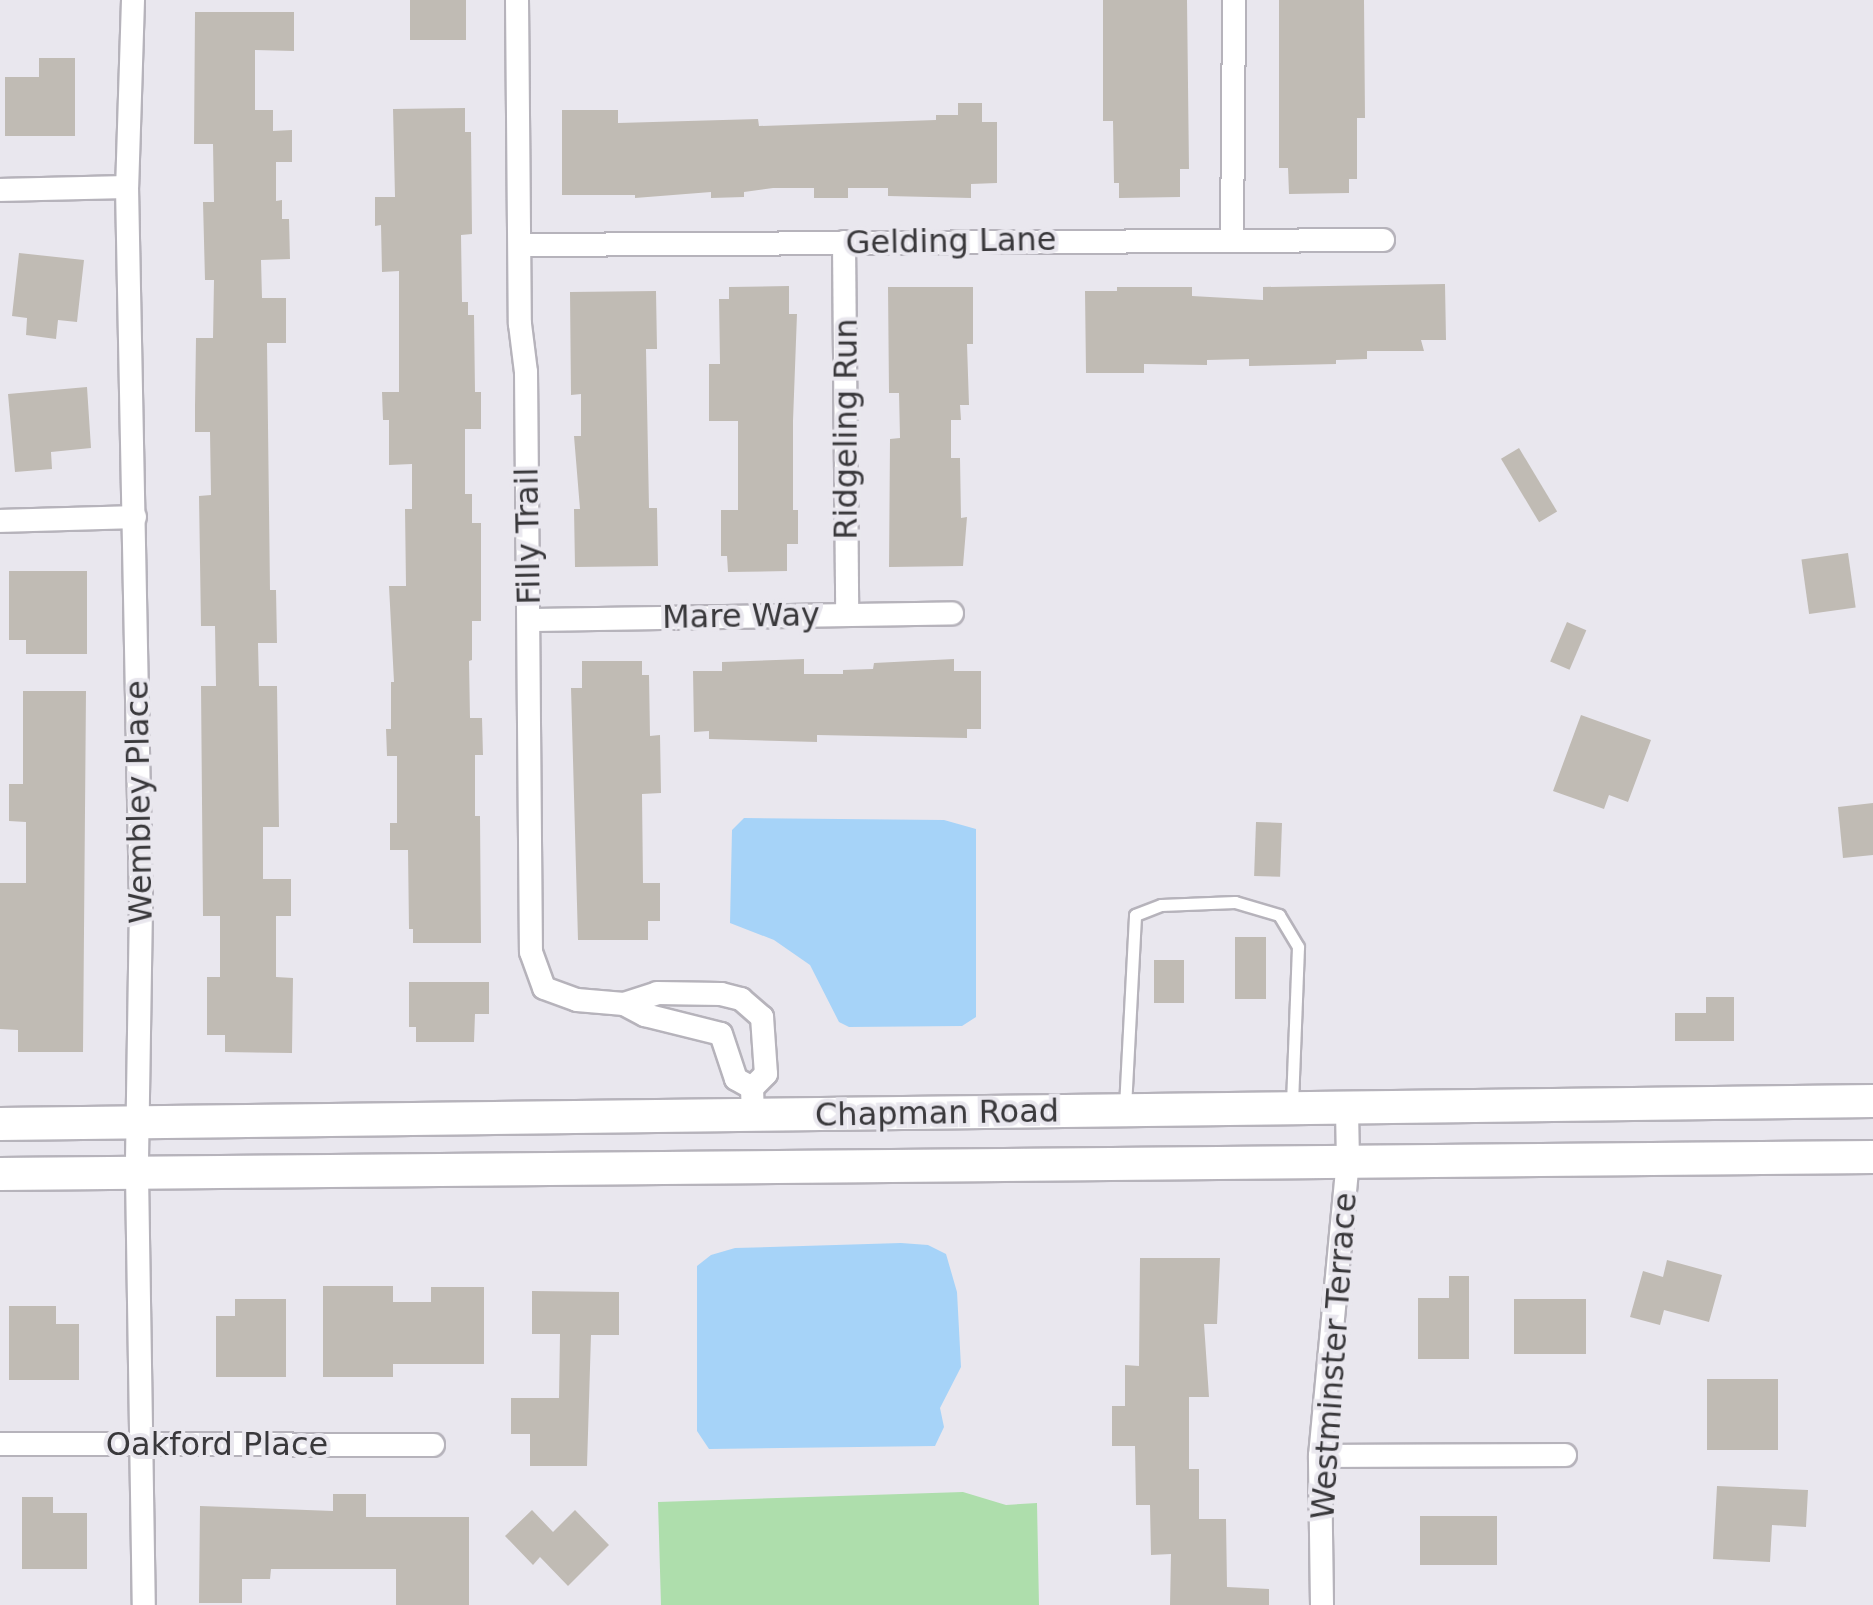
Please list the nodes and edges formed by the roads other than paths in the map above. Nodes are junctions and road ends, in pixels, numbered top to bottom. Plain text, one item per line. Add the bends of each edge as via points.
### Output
1 (133, 0) edge
2 (517, 0) edge
3 (1234, 0) edge
4 (127, 187) junction
5 (0, 190) edge
6 (1232, 239) junction
7 (1382, 240) dead end
8 (844, 242) junction
9 (520, 245) junction
10 (135, 517) junction
11 (0, 521) edge
12 (952, 613) dead end
13 (848, 615) junction
14 (529, 620) junction
15 (624, 1004) junction
16 (762, 1017) junction
17 (721, 1034) junction
18 (753, 1102) junction
19 (1873, 1102) edge
20 (1291, 1108) junction
21 (1347, 1108) junction
22 (1125, 1111) junction
23 (138, 1122) junction
24 (0, 1124) edge
25 (1873, 1156) edge
26 (1348, 1162) junction
27 (0, 1174) edge
28 (137, 1174) junction
29 (142, 1443) junction
30 (0, 1444) edge
31 (433, 1445) dead end
32 (1565, 1455) dead end
33 (1320, 1456) junction
34 (144, 1605) edge
35 (1322, 1605) edge

1 - 4 street, Wembley Place
2 - 9 street, Filly Trail
3 - 6 street
4 - 5 street
4 - 10 street, Wembley Place
6 - 7 street, Gelding Lane
6 - 8 street, Gelding Lane
8 - 9 street, Gelding Lane
8 - 13 street, Ridgeling Run
9 - 14 street, Filly Trail
10 - 11 street
10 - 23 street, Wembley Place
12 - 13 street, Mare Way
13 - 14 street, Mare Way
14 - 15 street, Filly Trail via 532,952 544,988 578,1000
15 - 16 street via 657,993 721,994
15 - 17 street
16 - 17 street
16 - 18 street via 766,1074
17 - 18 street via 736,1079
18 - 22 street, Chapman Road
18 - 23 street, Chapman Road
19 - 21 street, Chapman Road
20 - 21 street, Chapman Road
20 - 22 street, Chapman Road
20 - 22 lane via 1298,946 1279,915 1235,902 1161,905 1135,915
21 - 26 street, Westminster Terrace
23 - 24 street, Chapman Road
23 - 28 street, Wembley Place
25 - 26 street, Chapman Road
26 - 28 street, Chapman Road
26 - 33 street, Westminster Terrace
27 - 28 street, Chapman Road
28 - 29 street, Wembley Place
29 - 30 street, Oakford Place
29 - 31 street, Oakford Place
29 - 34 street, Wembley Place
32 - 33 street
33 - 35 street, Westminster Terrace

